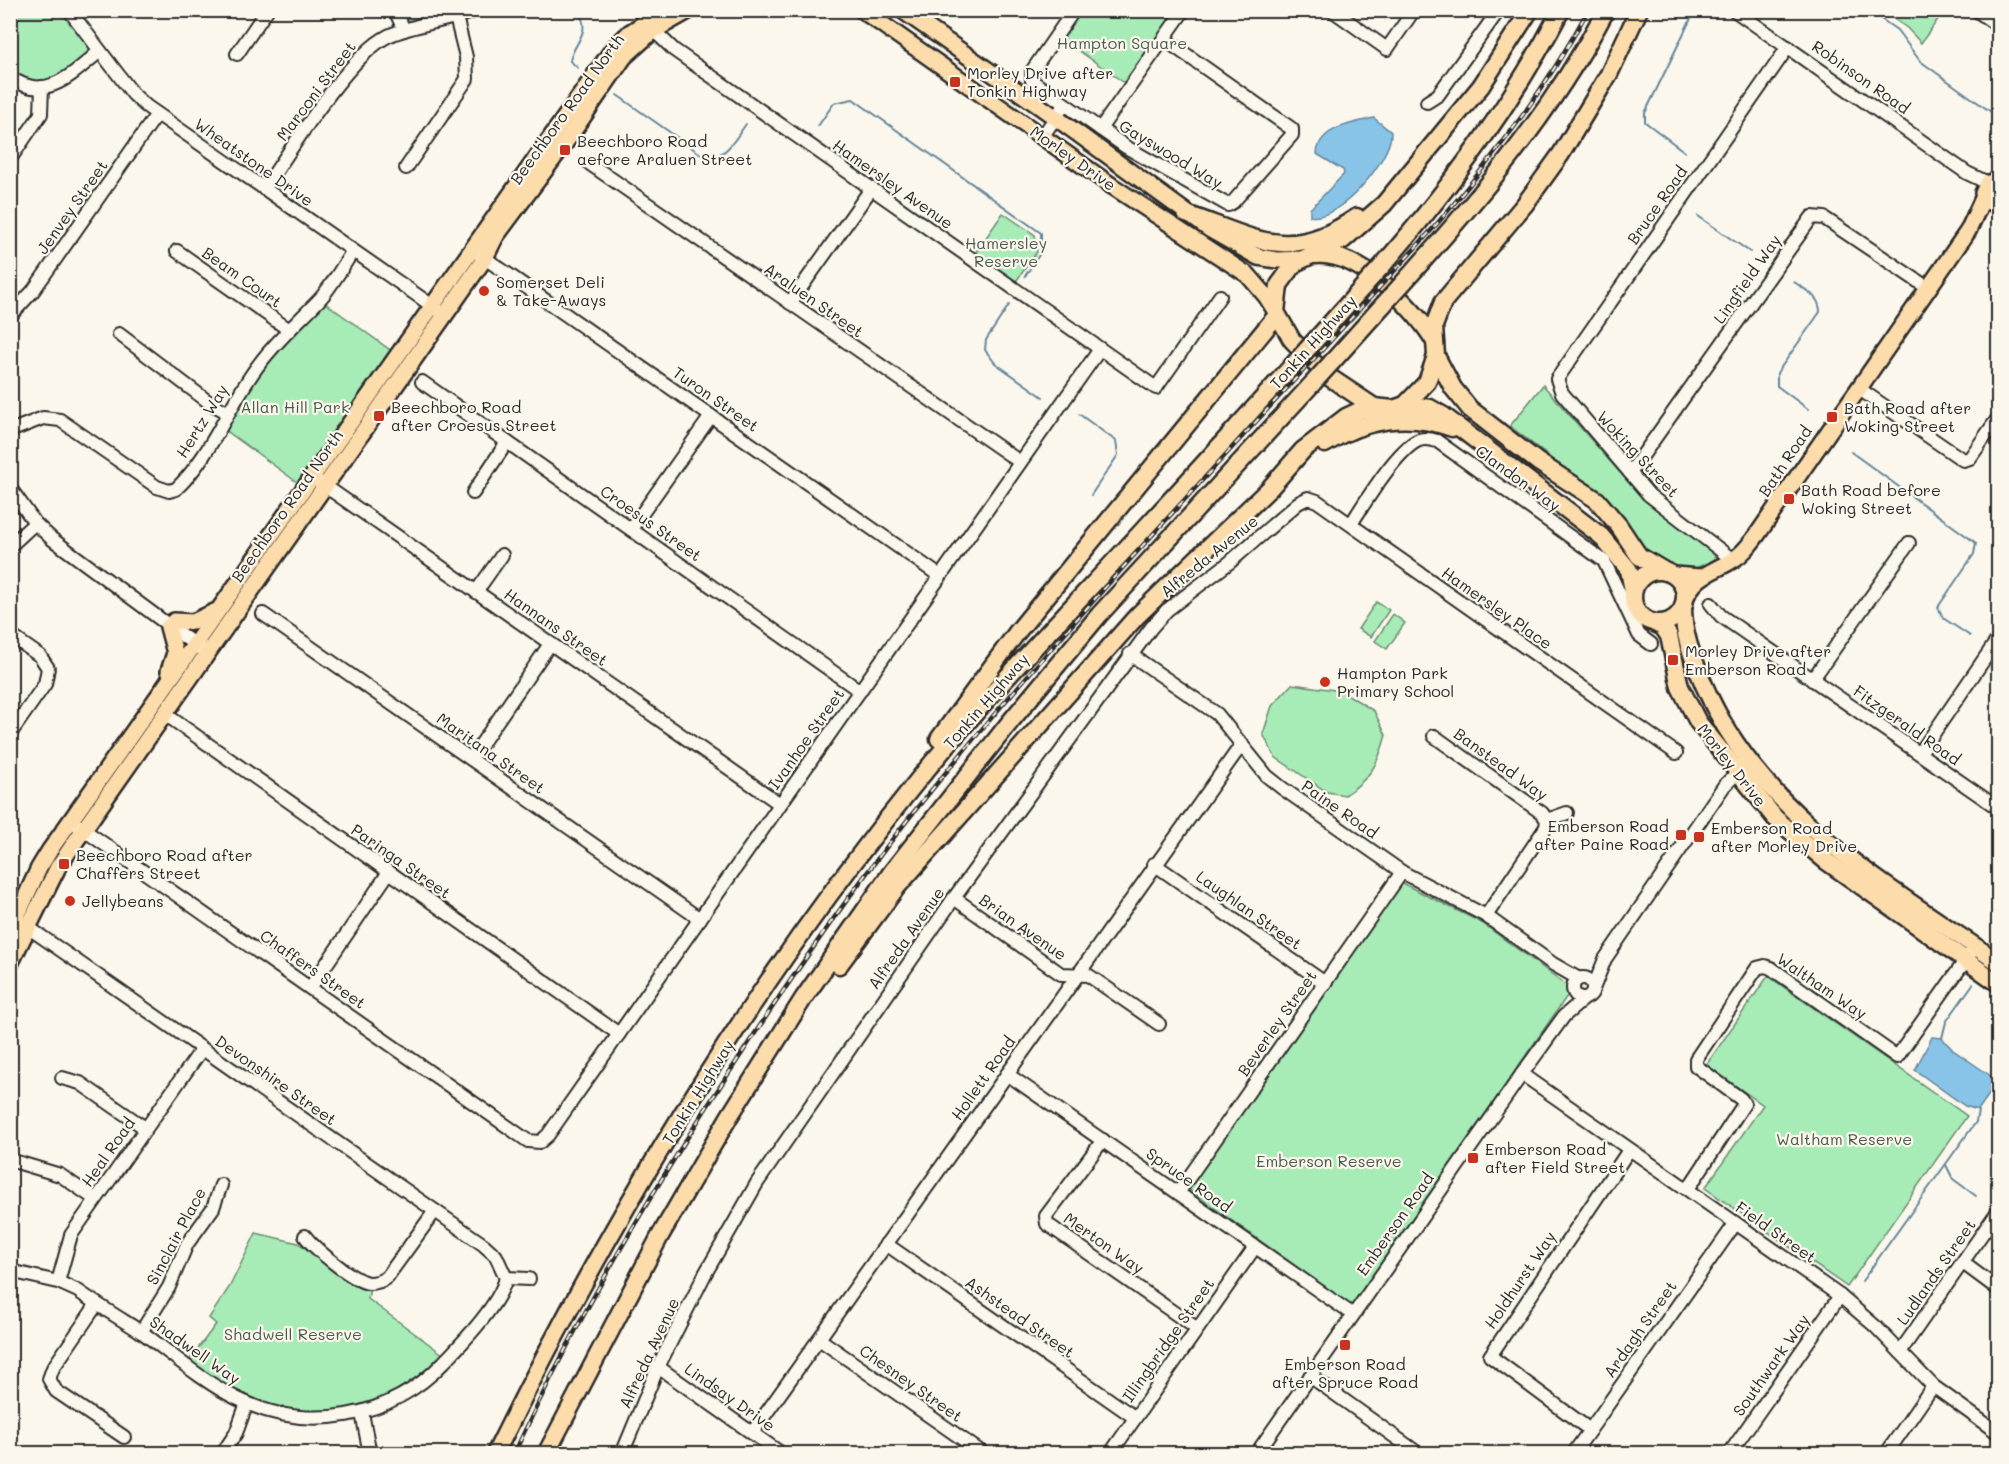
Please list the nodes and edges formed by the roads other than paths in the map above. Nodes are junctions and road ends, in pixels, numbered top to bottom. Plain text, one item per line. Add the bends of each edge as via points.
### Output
1 (69, 10) edge
2 (267, 10) edge
3 (395, 10) edge
4 (476, 10) edge
5 (665, 10) edge
6 (690, 10) edge
7 (862, 10) edge
8 (902, 10) edge
9 (1074, 10) edge
10 (1184, 10) edge
11 (1332, 10) edge
12 (1414, 10) edge
13 (1499, 10) edge
14 (1530, 10) edge
15 (1561, 10) edge
16 (1606, 10) edge
17 (1639, 10) edge
18 (1734, 10) edge
19 (1976, 10) edge
20 (456, 17) junction
21 (646, 21) edge
22 (1998, 26) edge
23 (404, 30) junction
24 (1164, 39) junction
25 (1788, 47) junction
26 (100, 51) junction
27 (237, 54) dead end
28 (10, 77) edge
29 (42, 87) junction
30 (1427, 102) dead end
31 (1060, 111) junction
32 (157, 114) junction
33 (1100, 129) junction
34 (1042, 136) junction
35 (10, 159) edge
36 (590, 164) dead end
37 (406, 168) dead end
38 (1403, 179) junction
39 (264, 189) junction
40 (871, 189) junction
41 (1993, 190) edge
42 (1186, 213) junction
43 (472, 249) junction
44 (177, 251) dead end
45 (353, 251) junction
46 (485, 258) junction
47 (1306, 258) junction
48 (1928, 288) junction
49 (1220, 296) dead end
50 (790, 303) junction
51 (438, 310) junction
52 (1277, 314) junction
53 (10, 316) edge
54 (288, 329) junction
55 (119, 334) dead end
56 (1435, 348) junction
57 (1100, 349) junction
58 (422, 382) dead end
59 (1557, 383) joint
60 (1858, 388) junction
61 (1405, 405) junction
62 (1378, 408) junction
63 (227, 412) junction
64 (711, 416) junction
65 (1998, 417) edge
66 (10, 431) edge
67 (507, 442) junction
68 (1482, 444) junction
69 (1020, 462) junction
70 (1287, 468) junction
71 (1630, 473) junction
72 (318, 481) junction
73 (10, 488) edge
74 (473, 493) dead end
75 (1298, 503) joint
76 (35, 523) junction
77 (1351, 524) junction
78 (631, 529) junction
79 (1909, 543) dead end
80 (10, 546) edge
81 (502, 555) dead end
82 (1733, 560) junction
83 (1670, 574) junction
84 (940, 576) junction
85 (1700, 578) junction
86 (1633, 591) junction
87 (476, 592) junction
88 (1684, 604) junction
89 (1711, 604) dead end
90 (217, 610) junction
91 (263, 614) dead end
92 (1655, 623) junction
93 (171, 624) junction
94 (10, 635) edge
95 (1998, 639) edge
96 (195, 641) junction
97 (550, 644) junction
98 (1651, 645) dead end
99 (208, 650) junction
100 (1130, 654) junction
101 (1812, 680) junction
102 (161, 691) junction
103 (860, 691) junction
104 (165, 714) junction
105 (10, 734) edge
106 (1434, 736) dead end
107 (1242, 744) junction
108 (1676, 753) dead end
109 (1920, 753) junction
110 (471, 759) junction
111 (1746, 770) junction
112 (780, 804) junction
113 (1998, 808) edge
114 (1566, 813) dead end
115 (1546, 820) junction
116 (78, 825) junction
117 (857, 858) junction
118 (1154, 864) junction
119 (389, 872) junction
120 (1402, 872) junction
121 (954, 898) junction
122 (1486, 916) junction
123 (699, 920) junction
124 (19, 926) edge
125 (1976, 946) junction
126 (1605, 959) junction
127 (1966, 960) junction
128 (1998, 962) edge
129 (10, 964) edge
130 (1076, 974) junction
131 (1325, 983) junction
132 (1998, 983) edge
133 (1577, 984) junction
134 (310, 988) junction
135 (1589, 993) junction
136 (1564, 1016) junction
137 (1159, 1024) dead end
138 (619, 1034) junction
139 (202, 1048) junction
140 (1006, 1074) junction
141 (1522, 1074) junction
142 (62, 1078) dead end
143 (747, 1090) junction
144 (145, 1128) junction
145 (1103, 1140) junction
146 (536, 1143) joint
147 (1629, 1150) junction
148 (10, 1160) edge
149 (221, 1185) dead end
150 (1688, 1189) junction
151 (1178, 1192) junction
152 (95, 1199) junction
153 (435, 1211) junction
154 (1998, 1211) edge
155 (1735, 1224) junction
156 (305, 1236) dead end
157 (886, 1244) junction
158 (1255, 1247) junction
159 (1963, 1263) junction
160 (10, 1271) edge
161 (506, 1278) junction
162 (528, 1279) dead end
163 (58, 1282) junction
164 (1998, 1289) edge
165 (1840, 1296) junction
166 (97, 1304) junction
167 (1352, 1314) junction
168 (1197, 1328) junction
169 (141, 1332) junction
170 (819, 1339) junction
171 (1900, 1352) junction
172 (658, 1367) junction
173 (1310, 1376) junction
174 (1933, 1386) junction
175 (247, 1403) junction
176 (362, 1413) junction
177 (1134, 1417) junction
178 (1590, 1430) junction
179 (752, 1433) junction
180 (1998, 1433) edge
181 (124, 1437) dead end
182 (1418, 1453) edge
183 (222, 1454) edge
184 (370, 1454) edge
185 (495, 1454) edge
186 (546, 1454) edge
187 (622, 1454) edge
188 (782, 1454) edge
189 (984, 1454) edge
190 (1110, 1454) edge
191 (1256, 1454) edge
192 (1573, 1454) edge
193 (1729, 1454) edge
194 (1886, 1454) edge

1 - 26 street, Wheatstone Drive
2 - 27 street
3 - 23 street
4 - 20 street, Marconi Street
5 - 21 main road, Beechboro Road North
6 - 21 main road, Beechboro Road North
7 - 34 main road, Morley Drive
8 - 31 main road, Morley Drive
9 - 31 street, Gayswood Way via 1031,77
10 - 24 street
11 - 12 street via 1388,49
13 - 30 street via 1438,95
14 - 38 highway via 1480,86
15 - 117 highway, Tonkin Highway, bridge via 1507,107 1442,195 1292,366 1013,669
16 - 143 highway, Tonkin Highway, bridge via 1566,81 1483,194 1099,615 1010,722 891,873 803,999
17 - 56 highway via 1609,74 1561,154 1525,204 1443,302 1435,319
18 - 25 street, Robinson Road
19 - 22 street
20 - 23 street, Marconi Street
20 - 37 street via 466,57 466,79
21 - 40 street, Hamersley Avenue via 674,50
21 - 43 main road, Beechboro Road North via 613,49
21 - 46 main road, Beechboro Road North via 565,143 495,236
23 - 39 street, Marconi Street via 374,44 358,58
24 - 33 street
24 - 33 street, Gayswood Way via 1288,124 1292,135 1228,205
25 - 41 street, Robinson Road
25 - 59 street, Bruce Road via 1561,371
26 - 29 street via 65,80
26 - 32 street, Wheatstone Drive via 133,94
28 - 29 street via 20,84
29 - 35 street via 41,114
31 - 33 street, Gayswood Way
31 - 34 street
31 - 42 main road, Morley Drive
32 - 39 street, Wheatstone Drive
32 - 53 street, Jenvey Street via 33,291
34 - 52 main road, Morley Drive via 1248,275
36 - 50 street, Araluen Street
38 - 42 highway via 1351,222 1326,236 1299,242 1271,243 1244,237
38 - 47 highway via 1362,226
39 - 45 street, Wheatstone Drive
40 - 50 street
40 - 57 street, Hamersley Avenue
41 - 48 main road, Bath Road
42 - 47 main road, Morley Drive via 1258,257 1277,261
43 - 46 street, Turon Street
43 - 51 main road, Beechboro Road North
44 - 54 street, Beam Court
45 - 51 street, Wheatstone Drive
45 - 54 street, Hertz Way via 320,299
46 - 51 main road, Beechboro Road North
46 - 64 street, Turon Street
47 - 52 highway via 1291,267 1280,282
47 - 56 highway via 1337,257 1370,275 1406,305
48 - 60 main road, Bath Road
48 - 71 street, Lingfield Way via 1824,218 1812,218
49 - 57 street, Hamersley Avenue via 1156,388
50 - 69 street, Araluen Street
51 - 72 main road, Beechboro Road North
52 - 62 highway via 1287,333 1314,364 1346,390
52 - 117 highway via 1018,631
54 - 63 street, Hertz Way
55 - 63 street
56 - 61 highway via 1427,382
56 - 83 highway via 1452,388 1470,409 1596,500 1639,556
57 - 69 street, Ivanhoe Street
58 - 67 street, Croesus Street
59 - 71 street, Woking Street
60 - 65 street via 1963,460 1970,459
60 - 82 main road, Bath Road via 1757,535
61 - 62 highway
61 - 68 highway via 1430,408
62 - 70 highway via 1361,410 1338,422
63 - 66 street, Hertz Way via 200,460 181,484 169,491 157,487 60,420 43,418
64 - 78 street
64 - 84 street, Turon Street
67 - 74 street
67 - 78 street, Croesus Street
68 - 70 highway via 1438,423 1398,418 1342,433
68 - 86 highway via 1601,536 1629,570
69 - 84 street, Ivanhoe Street
70 - 143 highway via 1137,616 897,887
71 - 82 street, Woking Street via 1660,505
72 - 87 street, Hannans Street
72 - 90 main road, Beechboro Road North
72 - 99 main road, Beechboro Road North
73 - 76 street
75 - 77 street, Hamersley Place via 1312,499
75 - 100 street, Alfreda Avenue via 1167,610
76 - 80 street
76 - 93 street via 137,604
77 - 98 street, Clandon Way via 1402,454 1418,441 1437,441 1604,561 1640,635
77 - 108 street, Hamersley Place
78 - 103 street, Croesus Street
79 - 101 street
81 - 87 street
82 - 85 main road, Bath Road
83 - 85 main road
83 - 86 highway via 1648,573
83 - 88 highway via 1684,590
84 - 103 street, Ivanhoe Street
85 - 88 main road, Bath Road
86 - 92 highway via 1635,608
87 - 97 street, Hannans Street
88 - 92 highway via 1672,620
88 - 111 highway, Morley Drive via 1685,639
89 - 101 street, Fitzgerald Road via 1721,616
90 - 93 main road via 193,622
90 - 96 main road, Beechboro Road North
91 - 110 street, Maritana Street
92 - 111 highway, Morley Drive via 1669,636 1680,687 1689,706
93 - 96 street
93 - 102 main road via 175,652
94 - 105 street via 40,656 48,668 45,684
95 - 109 street
96 - 99 street
96 - 102 main road, Beechboro Road North
97 - 110 street
97 - 112 street, Hannans Street
99 - 104 main road, Beechboro Road North
100 - 107 street, Paine Road via 1217,714
100 - 121 street, Alfreda Avenue
101 - 109 street, Fitzgerald Road
102 - 116 main road, Beechboro Road North
103 - 112 street, Ivanhoe Street
104 - 116 main road, Beechboro Road North
104 - 119 street, Paringa Street
106 - 115 street, Banstead Way via 1542,813
107 - 118 street, Hollett Road
107 - 120 street, Paine Road via 1267,776 1282,788
109 - 113 street, Fitzgerald Road
110 - 123 street, Maritana Street
111 - 125 highway, Morley Drive via 1835,849
111 - 126 street, Emberson Road via 1730,791 1717,798
111 - 127 highway, Morley Drive via 1775,818 1800,840
112 - 123 street, Ivanhoe Street
114 - 115 street, Banstead Way
115 - 122 street, Banstead Way via 1546,827
116 - 124 main road, Beechboro Road North via 39,868
116 - 134 street, Chaffers Street
117 - 185 highway, Tonkin Highway via 771,978 691,1101 586,1280
118 - 130 street, Hollett Road
118 - 131 street, Laughlan Street
119 - 134 street
119 - 138 street, Paringa Street
120 - 122 street, Paine Road
120 - 131 street, Beverley Street
121 - 130 street, Brian Avenue via 1061,974
121 - 172 street, Alfreda Avenue via 741,1208
122 - 133 street, Paine Road
123 - 138 street, Ivanhoe Street
124 - 129 main road, Beechboro Road North
124 - 139 street, Devonshire Street
125 - 127 street, Waltham Way
125 - 128 highway, Morley Drive
126 - 133 street, Emberson Road
126 - 135 street, Emberson Road
127 - 132 highway, Morley Drive
127 - 150 street, Waltham Way via 1897,1057 1771,968 1757,968 1696,1059 1696,1066 1743,1104
130 - 137 street, Brian Avenue via 1088,975
130 - 140 street, Hollett Road
131 - 151 street, Beverley Street
133 - 135 street via 1577,996
133 - 135 street via 1589,980
133 - 136 street, Emberson Road
134 - 146 street, Chaffers Street
135 - 136 street, Emberson Road
136 - 141 street, Emberson Road
138 - 146 street, Ivanhoe Street via 548,1135
139 - 144 street, Heal Road
139 - 153 street, Devonshire Street
140 - 145 street, Spruce Road
140 - 157 street, Hollett Road
141 - 147 street, Field Street
141 - 167 street, Emberson Road
142 - 144 street via 81,1083
143 - 186 highway, Tonkin Highway via 660,1236
144 - 152 street, Heal Road
145 - 151 street, Spruce Road
145 - 168 street, Merton Way via 1046,1216 1047,1224
147 - 150 street, Field Street
147 - 178 street, Holdhurst Way via 1490,1356
148 - 152 street via 60,1175
149 - 169 street, Sinclair Place via 213,1208 187,1244 169,1287
150 - 155 street, Field Street
151 - 158 street, Spruce Road
152 - 163 street, Heal Road via 71,1235
153 - 156 street via 387,1277 376,1282 361,1281 313,1247
153 - 161 street, Devonshire Street via 491,1251
154 - 159 street, Ludlands Street
155 - 165 street, Field Street
155 - 178 street, Ardagh Street
157 - 170 street, Hollett Road
157 - 177 street, Ashstead Street
158 - 167 street, Spruce Road
158 - 168 street, Illingbridge Street
159 - 164 street
159 - 171 street, Ludlands Street
160 - 163 street, Shadwell Way
161 - 162 street
161 - 176 street, Shadwell Way via 497,1298 429,1377 390,1402
163 - 166 street, Shadwell Way
165 - 171 street, Field Street
165 - 193 street, Southwark Way
166 - 169 street, Shadwell Way
166 - 181 street via 48,1379 56,1390
167 - 173 street, Emberson Road
168 - 177 street, Illingbridge Street
169 - 175 street, Shadwell Way via 220,1389
170 - 179 street, Hollett Road
170 - 189 street, Chesney Street
171 - 174 street, Field Street
172 - 179 street, Lindsay Drive
172 - 187 street, Alfreda Avenue
173 - 182 street
173 - 191 street, Emberson Road
174 - 180 street, Field Street
174 - 194 street
175 - 176 street, Shadwell Way via 301,1417
175 - 183 street via 236,1433
176 - 184 street
177 - 190 street, Illingbridge Street
178 - 192 street, Ardagh Street
179 - 188 street, Lindsay Drive

